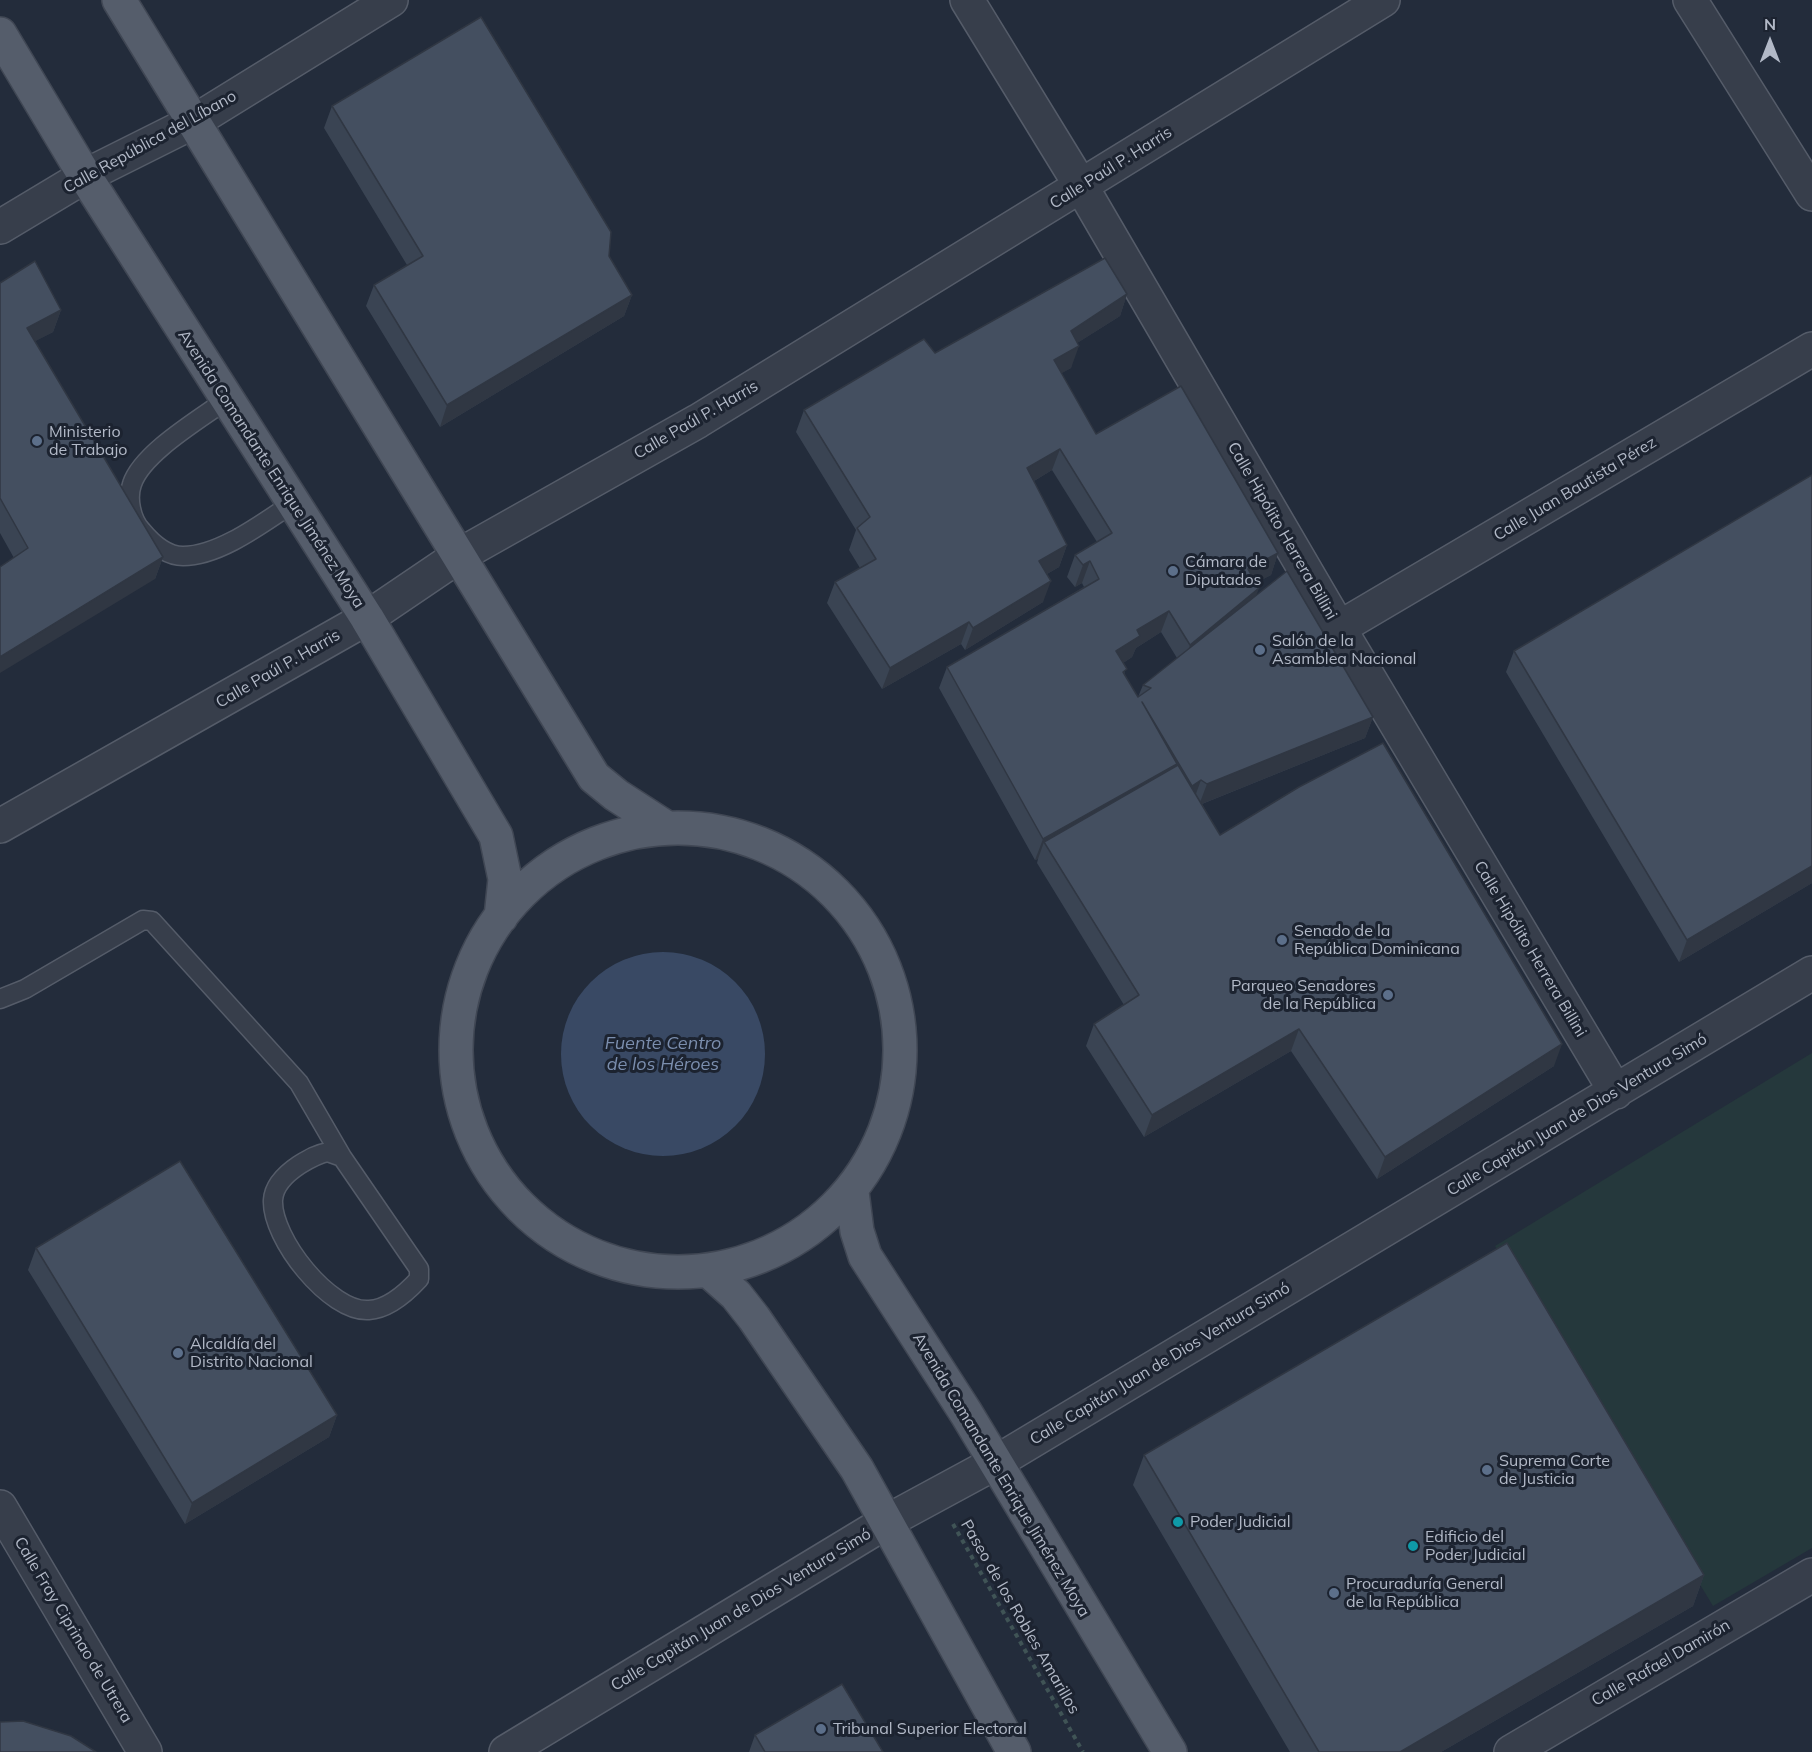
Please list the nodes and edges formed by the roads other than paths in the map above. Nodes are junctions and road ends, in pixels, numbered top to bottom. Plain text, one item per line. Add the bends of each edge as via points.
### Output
1 (119, 0) edge
2 (391, 0) edge
3 (967, 0) edge
4 (1383, 0) edge
5 (1690, 0) edge
6 (0, 34) edge
7 (195, 121) junction
8 (85, 176) junction
9 (1081, 186) junction
10 (1812, 194) edge
11 (0, 227) edge
12 (1812, 349) edge
13 (226, 400) junction
14 (293, 503) junction
15 (460, 555) junction
16 (367, 618) junction
17 (1339, 628) junction
18 (0, 826) edge
19 (667, 828) junction
20 (501, 917) junction
21 (1812, 973) edge
22 (0, 999) edge
23 (1616, 1092) junction
24 (342, 1157) junction
25 (852, 1192) junction
26 (709, 1271) junction
27 (995, 1463) junction
28 (0, 1507) edge
29 (886, 1522) junction
30 (1812, 1575) edge
31 (145, 1752) edge
32 (506, 1752) edge
33 (1014, 1752) edge
34 (1170, 1752) edge
35 (1511, 1752) edge

1 - 7 main road
2 - 7 street, Calle República del Líbano
3 - 9 street, Calle Hipólito Herrera Billini
4 - 9 street, Calle Paúl P. Harris
5 - 10 street
6 - 8 main road, Avenida Comandante Enrique Jiménez Moya
7 - 8 street, Calle República del Líbano
7 - 15 main road
8 - 11 street, Calle República del Líbano
8 - 13 main road, Avenida Comandante Enrique Jiménez Moya
9 - 15 street, Calle Paúl P. Harris via 698,421
9 - 17 street, Calle Hipólito Herrera Billini
12 - 17 street, Calle Juan Bautista Pérez
13 - 14 main road, Avenida Comandante Enrique Jiménez Moya
13 - 14 lane via 159,448 132,483 130,503 135,525 156,547 182,557 236,538
14 - 16 main road, Avenida Comandante Enrique Jiménez Moya
15 - 16 street, Calle Paúl P. Harris
15 - 19 main road via 594,777
16 - 18 street, Calle Paúl P. Harris
16 - 20 main road, Avenida Comandante Enrique Jiménez Moya via 496,836 505,879
17 - 23 street, Calle Hipólito Herrera Billini
19 - 20 main road via 619,836 574,853 527,885
19 - 25 main road via 723,832 775,850 804,868 822,880 860,920 887,969 900,1023 900,1078 887,1132
20 - 26 main road via 490,928 466,978 455,1033 457,1089 474,1142 503,1190 544,1228 593,1256 647,1271
21 - 23 street, Calle Capitán Juan de Dios Ventura Simó
22 - 24 lane via 25,989 143,920 152,921 299,1083
23 - 27 street, Calle Capitán Juan de Dios Ventura Simó
24 - 24 lane via 419,1269 419,1279 411,1288 396,1300 372,1310 350,1307 334,1299 289,1251 273,1199 284,1174 318,1154 328,1152
25 - 26 main road via 792,1243 758,1258
25 - 27 main road, Avenida Comandante Enrique Jiménez Moya via 865,1256
26 - 29 main road via 754,1318 857,1469
27 - 29 street, Calle Capitán Juan de Dios Ventura Simó
27 - 34 main road, Avenida Comandante Enrique Jiménez Moya
28 - 31 street, Calle Fray Ciprinao de Utrera
29 - 32 street, Calle Capitán Juan de Dios Ventura Simó
29 - 33 main road
30 - 35 street, Calle Rafael Damirón

